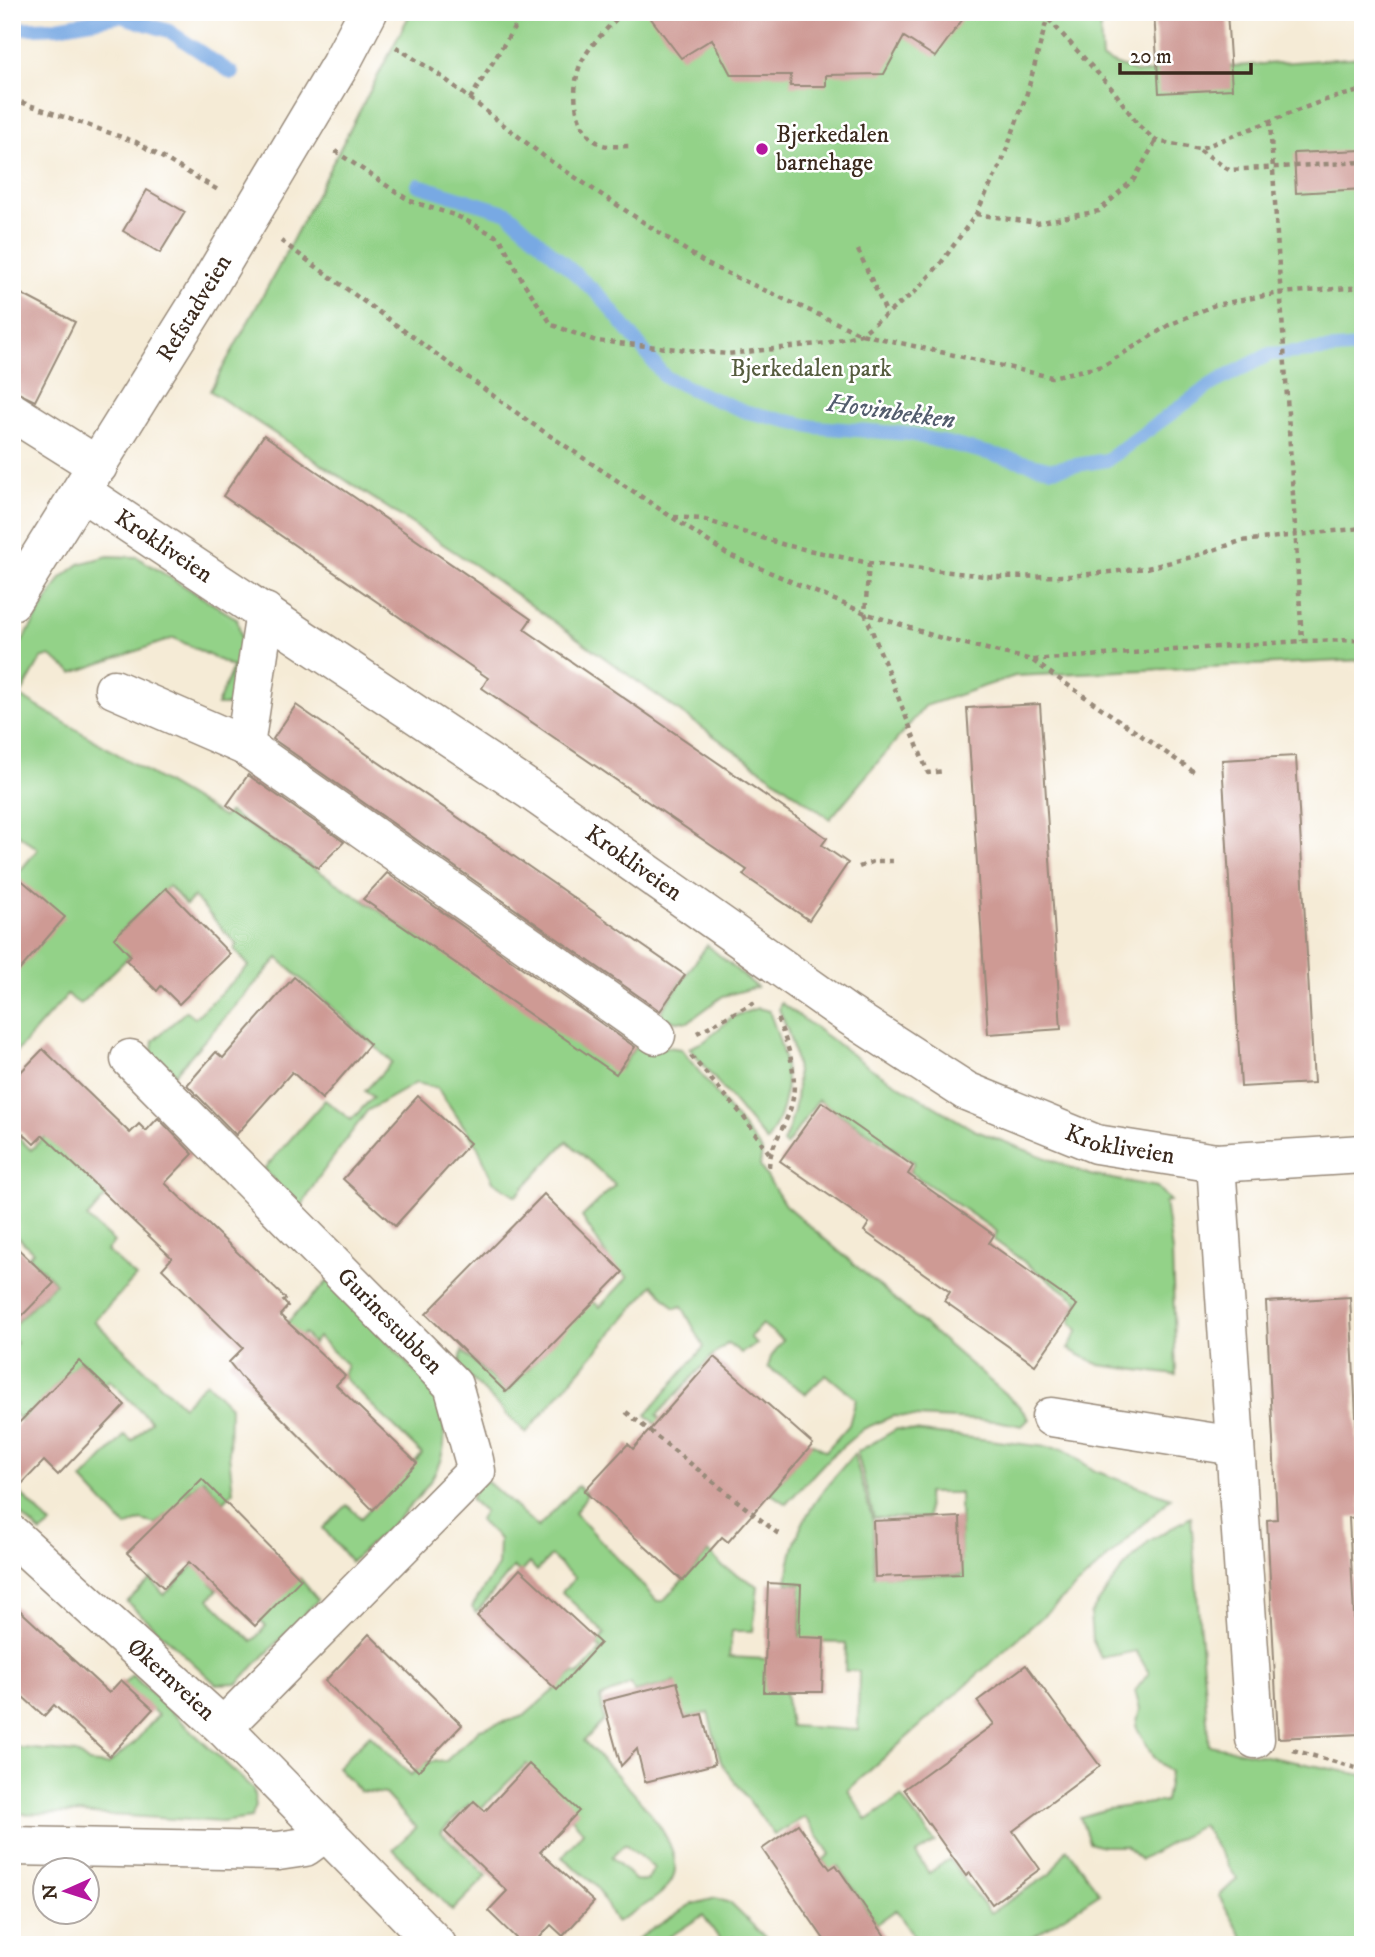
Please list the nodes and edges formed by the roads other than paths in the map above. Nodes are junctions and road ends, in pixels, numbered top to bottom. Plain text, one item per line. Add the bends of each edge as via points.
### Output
1 (368, 12) edge
2 (12, 412) edge
3 (90, 479) junction
4 (12, 601) edge
5 (265, 612) junction
6 (114, 689) dead end
7 (245, 746) junction
8 (671, 1037) road end
9 (130, 1059) dead end
10 (1363, 1154) edge
11 (1216, 1163) junction
12 (1051, 1417) dead end
13 (1235, 1446) junction
14 (12, 1535) edge
15 (223, 1727) junction
16 (1255, 1740) road end
17 (324, 1833) junction
18 (12, 1846) edge
19 (437, 1945) edge

1 - 3 street, Refstadveien via 299,135
2 - 3 street, Krokliveien
3 - 4 street, Refstadveien
3 - 5 street, Krokliveien
5 - 7 street
5 - 11 street, Krokliveien via 531,791 847,1014 966,1091 1096,1144
6 - 7 street
7 - 8 street
9 - 15 street, Gurinestubben via 453,1385 474,1460 475,1471
10 - 11 street, Krokliveien
11 - 13 street
12 - 13 street
13 - 16 street
14 - 15 street, Økernveien
15 - 17 street, Økernveien
17 - 18 street via 305,1847 278,1851
17 - 19 street, Økernveien

